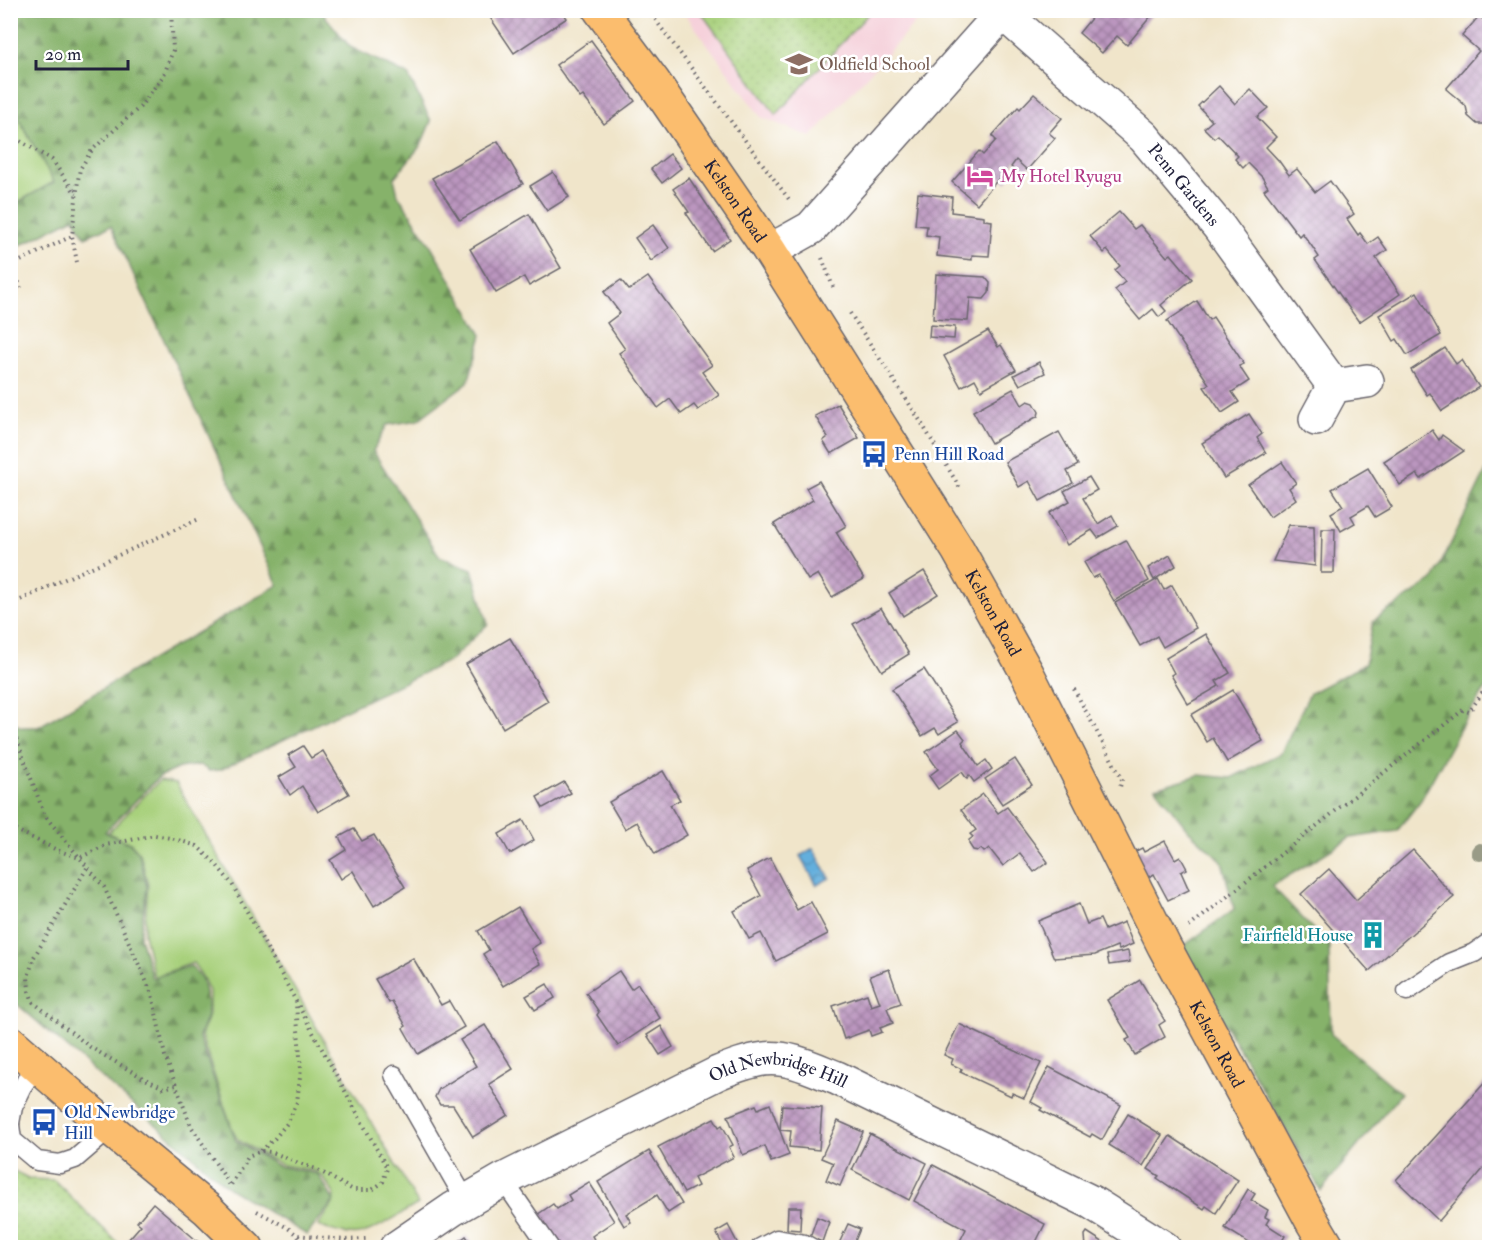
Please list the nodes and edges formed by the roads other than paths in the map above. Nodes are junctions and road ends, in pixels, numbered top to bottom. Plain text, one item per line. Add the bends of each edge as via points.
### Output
1 (600, 10) edge
2 (1004, 12) edge
3 (769, 250) junction
4 (1367, 381) dead end
5 (1334, 386) junction
6 (1316, 419) dead end
7 (1490, 942) edge
8 (1407, 991) dead end
9 (10, 1042) edge
10 (34, 1064) junction
11 (394, 1075) dead end
12 (10, 1124) edge
13 (110, 1129) junction
14 (503, 1180) junction
15 (466, 1202) junction
16 (397, 1247) edge
17 (247, 1248) edge
18 (550, 1248) edge
19 (760, 1248) edge
20 (812, 1248) edge
21 (1164, 1248) edge
22 (1328, 1248) edge

1 - 3 main road, Kelston Road
2 - 3 street via 811,228
2 - 5 street, Penn Gardens via 1144,137 1219,227
3 - 22 main road, Kelston Road via 958,550 1027,673 1164,946
4 - 5 street
5 - 6 street
7 - 8 lane
9 - 10 main road
10 - 12 lane via 13,1107
10 - 13 main road
11 - 15 lane
12 - 13 lane via 12,1140 37,1161 60,1164 75,1159
13 - 17 main road via 207,1209
14 - 15 street, Old Newbridge Hill
14 - 18 lane
14 - 21 street, Old Newbridge Hill via 718,1073 766,1059 787,1060 837,1078 1080,1197
15 - 16 street, Old Newbridge Hill
19 - 20 lane via 777,1239

